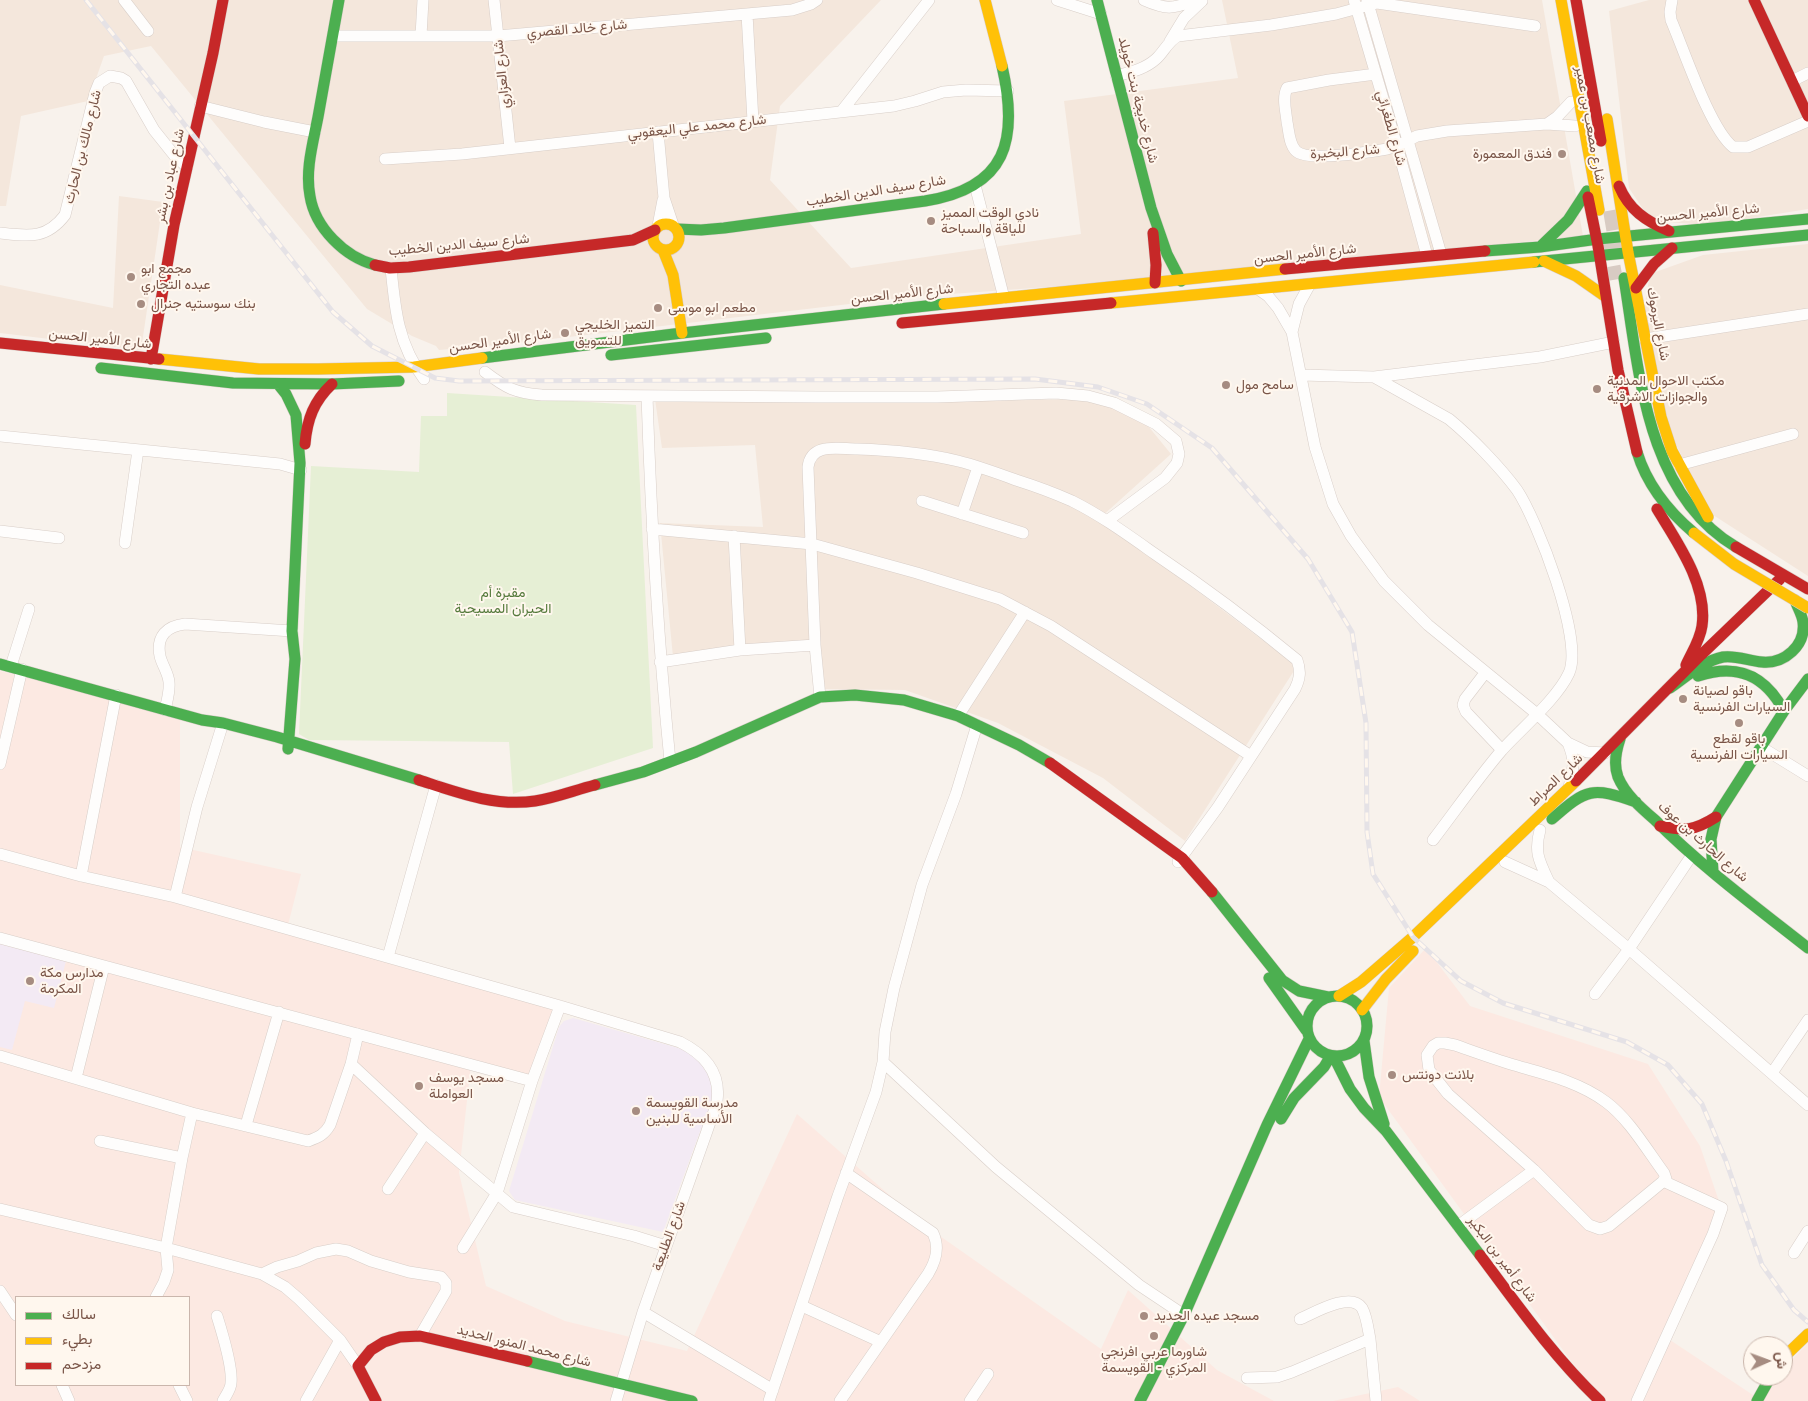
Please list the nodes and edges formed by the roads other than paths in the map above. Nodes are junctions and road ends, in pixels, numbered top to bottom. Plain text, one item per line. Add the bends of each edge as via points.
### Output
1 (124, 0) edge
2 (223, 0) edge
3 (339, 0) edge
4 (423, 0) edge
5 (494, 0) edge
6 (817, 0) edge
7 (929, 0) edge
8 (985, 0) edge
9 (1057, 0) edge
10 (1097, 0) edge
11 (1144, 0) edge
12 (1198, 0) edge
13 (1204, 0) edge
14 (1554, 0) edge
15 (1560, 0) edge
16 (1576, 0) edge
17 (1584, 0) edge
18 (1672, 0) edge
19 (1754, 0) edge
20 (1367, 3) edge
21 (1355, 4) edge
22 (746, 14) junction
23 (1101, 14) junction
24 (1535, 26) dead end
25 (148, 32) dead end
26 (334, 36) junction
27 (421, 36) junction
28 (498, 36) junction
29 (1170, 42) junction
30 (1808, 72) edge
31 (1376, 74) junction
32 (1116, 76) junction
33 (1792, 81) junction
34 (1008, 90) junction
35 (1571, 102) junction
36 (200, 106) junction
37 (841, 112) junction
38 (1808, 116) edge
39 (753, 121) junction
40 (1808, 121) edge
41 (1547, 124) junction
42 (1575, 126) junction
43 (315, 132) junction
44 (658, 132) junction
45 (1408, 140) junction
46 (1397, 146) junction
47 (510, 148) junction
48 (385, 159) dead end
49 (187, 167) junction
50 (975, 185) junction
51 (1619, 186) junction
52 (1587, 191) junction
53 (664, 198) junction
54 (1151, 208) junction
55 (1618, 212) junction
56 (1596, 214) junction
57 (1808, 219) edge
58 (675, 227) junction
59 (657, 228) junction
60 (701, 230) junction
61 (1669, 231) junction
62 (0, 233) edge
63 (1808, 235) edge
64 (1626, 236) junction
65 (1598, 239) junction
66 (633, 240) junction
67 (677, 245) junction
68 (660, 247) junction
69 (1540, 247) junction
70 (1672, 248) junction
71 (1628, 252) junction
72 (1441, 254) junction
73 (1601, 255) junction
74 (1427, 256) junction
75 (1542, 260) junction
76 (391, 268) junction
77 (673, 275) junction
78 (1618, 276) junction
79 (1181, 281) junction
80 (1155, 283) junction
81 (1310, 284) junction
82 (1636, 288) junction
83 (1258, 289) junction
84 (1606, 296) junction
85 (1004, 298) junction
86 (1808, 314) edge
87 (894, 323) dead end
88 (682, 332) junction
89 (1292, 332) junction
90 (774, 337) dead end
91 (1645, 339) junction
92 (1614, 342) junction
93 (0, 343) edge
94 (597, 356) dead end
95 (151, 359) junction
96 (89, 366) dead end
97 (414, 367) junction
98 (503, 369) dead end
99 (480, 373) joint
100 (1301, 375) junction
101 (1374, 377) junction
102 (429, 379) joint
103 (278, 384) junction
104 (332, 384) junction
105 (648, 396) junction
106 (1792, 434) dead end
107 (0, 436) edge
108 (138, 450) junction
109 (1641, 464) junction
110 (1679, 464) junction
111 (301, 466) junction
112 (978, 467) junction
113 (922, 501) dead end
114 (962, 514) junction
115 (1107, 521) junction
116 (652, 529) junction
117 (0, 531) edge
118 (1023, 532) dead end
119 (1694, 533) junction
120 (734, 536) junction
121 (59, 538) dead end
122 (1720, 538) junction
123 (124, 543) dead end
124 (812, 544) junction
125 (1784, 575) junction
126 (1808, 589) edge
127 (1794, 600) junction
128 (1808, 608) edge
129 (29, 610) dead end
130 (1025, 612) junction
131 (292, 631) junction
132 (292, 645) junction
133 (815, 645) junction
134 (740, 650) junction
135 (660, 662) junction
136 (11, 666) edge
137 (1485, 673) junction
138 (1681, 676) junction
139 (1808, 679) edge
140 (1670, 688) junction
141 (116, 695) junction
142 (1661, 696) junction
143 (820, 697) junction
144 (165, 710) junction
145 (1784, 711) junction
146 (1537, 714) junction
147 (958, 716) junction
148 (977, 725) junction
149 (222, 726) junction
150 (1621, 737) junction
151 (276, 741) junction
152 (1568, 743) junction
153 (289, 745) junction
154 (1761, 747) junction
155 (1502, 750) junction
156 (1605, 753) junction
157 (1251, 756) junction
158 (670, 761) junction
159 (0, 764) edge
160 (1808, 776) edge
161 (1568, 788) junction
162 (435, 789) junction
163 (1636, 802) junction
164 (1716, 817) junction
165 (1660, 826) junction
166 (1540, 830) junction
167 (1433, 840) dead end
168 (0, 854) edge
169 (1692, 855) junction
170 (1180, 860) junction
171 (1505, 862) junction
172 (1713, 872) junction
173 (80, 876) junction
174 (1548, 882) junction
175 (175, 897) junction
176 (0, 938) edge
177 (1808, 948) edge
178 (1629, 949) junction
179 (388, 957) junction
180 (104, 966) junction
181 (1595, 994) dead end
182 (1333, 996) junction
183 (560, 1006) junction
184 (1362, 1010) junction
185 (279, 1012) junction
186 (1808, 1020) edge
187 (358, 1034) junction
188 (1307, 1034) junction
189 (1364, 1040) junction
190 (0, 1056) edge
191 (1332, 1057) junction
192 (883, 1062) junction
193 (351, 1064) junction
194 (1772, 1073) junction
195 (76, 1078) junction
196 (532, 1080) junction
197 (1808, 1105) edge
198 (192, 1113) junction
199 (246, 1125) junction
200 (1386, 1130) junction
201 (425, 1133) junction
202 (100, 1141) dead end
203 (182, 1158) junction
204 (1534, 1170) junction
205 (846, 1173) junction
206 (1664, 1181) junction
207 (388, 1189) dead end
208 (497, 1193) junction
209 (0, 1209) edge
210 (1458, 1226) junction
211 (1808, 1231) edge
212 (666, 1246) junction
213 (166, 1248) junction
214 (463, 1248) dead end
215 (1794, 1253) dead end
216 (262, 1274) junction
217 (0, 1291) edge
218 (157, 1296) edge
219 (802, 1306) junction
220 (642, 1312) junction
221 (15, 1314) edge
222 (1184, 1315) junction
223 (217, 1316) dead end
224 (1300, 1319) dead end
225 (1808, 1334) edge
226 (420, 1336) junction
227 (1370, 1339) junction
228 (340, 1340) junction
229 (881, 1342) junction
230 (1793, 1348) edge
231 (358, 1366) junction
232 (988, 1374) dead end
233 (1246, 1378) dead end
234 (621, 1385) junction
235 (62, 1386) edge
236 (180, 1386) edge
237 (1765, 1386) edge
238 (771, 1396) edge
239 (70, 1401) edge
240 (187, 1401) edge
241 (223, 1401) edge
242 (306, 1401) edge
243 (376, 1401) edge
244 (616, 1401) edge
245 (692, 1401) edge
246 (840, 1401) edge
247 (970, 1401) edge
248 (1140, 1401) edge
249 (1149, 1401) edge
250 (1376, 1401) edge
251 (1600, 1401) edge
252 (1637, 1401) edge
253 (1757, 1401) edge

1 - 25 street
2 - 36 main road, شارع عباد بن بشر
3 - 26 main road, شارع سيف الدين الخطيب
4 - 27 street
5 - 28 street, شارع العزاري
6 - 22 street, شارع خالد القصري via 792,10
7 - 37 street
8 - 34 main road, شارع سيف الدين الخطيب
9 - 23 street
10 - 23 main road, شارع خديجة بنت خويلد
11 - 12 street via 1171,8
13 - 29 street via 1184,18
14 - 35 main road, شارع مصعب بن عمير
15 - 56 main road, شارع مصعب بن عمير
16 - 55 main road, شارع مصعب بن عمير
17 - 51 main road, شارع مصعب بن عمير
18 - 40 street via 1671,20 1710,113 1726,142 1733,148 1748,146
19 - 33 main road
20 - 21 street
20 - 24 street
20 - 45 street, شارع الطغرائي
21 - 29 street via 1271,25 1181,35
21 - 31 street, شارع الطغرائي
22 - 28 street, شارع خالد القصري
22 - 39 street
23 - 32 main road, شارع خديجة بنت خويلد
26 - 27 street, شارع خالد القصري
26 - 43 main road, شارع سيف الدين الخطيب
27 - 28 street, شارع خالد القصري
28 - 47 street, شارع العزاري
29 - 32 street via 1148,65
30 - 33 street
31 - 46 street, شارع الطغرائي
31 - 46 street, شارع البخيرة via 1287,88 1284,101 1291,142 1295,151 1315,157
32 - 54 main road, شارع خديجة بنت خويلد
33 - 38 main road
34 - 37 street, شارع محمد علي اليعقوبي via 943,92 894,106
34 - 50 main road, شارع سيف الدين الخطيب via 1009,125 1004,150 997,163
35 - 41 street
35 - 42 main road, شارع مصعب بن عمير
36 - 43 street
36 - 49 main road, شارع عباد بن بشر
37 - 39 street, شارع محمد علي اليعقوبي
39 - 44 street, شارع محمد علي اليعقوبي
41 - 42 street, شارع البخيرة
41 - 45 street, شارع البخيرة via 1447,131
42 - 52 main road, شارع مصعب بن عمير
43 - 76 main road, شارع سيف الدين الخطيب via 308,177 314,211 329,234 350,254 368,263
44 - 47 street, شارع محمد علي اليعقوبي
44 - 53 street
45 - 46 street, شارع البخيرة
45 - 72 street, شارع الطغرائي
46 - 74 street, شارع الطغرائي
47 - 48 street, شارع محمد علي اليعقوبي
49 - 62 street, شارع مالك بن الحارث via 154,130 126,81 110,76 100,83 95,93 64,215 56,226 44,233
49 - 95 main road, شارع عباد بن بشر
50 - 60 main road, شارع سيف الدين الخطيب via 951,196
50 - 85 street
51 - 55 main road, شارع مصعب بن عمير
51 - 61 main road via 1624,200 1636,213
52 - 56 main road, شارع مصعب بن عمير
52 - 69 main road via 1568,220
53 - 58 street
53 - 59 street
54 - 79 main road, شارع خديجة بنت خويلد via 1167,254
54 - 80 main road, شارع خديجة بنت خويلد
55 - 56 main road via 1611,225 1600,225
55 - 64 main road, شارع مصعب بن عمير
56 - 65 main road, شارع مصعب بن عمير
57 - 61 main road, شارع الأمير الحسن
58 - 59 main road via 666,224
58 - 60 main road, شارع سيف الدين الخطيب
58 - 67 main road via 680,236
59 - 66 main road, شارع سيف الدين الخطيب
59 - 68 main road via 653,237
60 - 67 main road, شارع سيف الدين الخطيب
61 - 64 main road, شارع الأمير الحسن
63 - 70 main road, شارع الأمير الحسن
64 - 65 main road, شارع الأمير الحسن
64 - 71 main road, شارع مصعب بن عمير
65 - 69 main road, شارع الأمير الحسن
65 - 73 main road, شارع مصعب بن عمير
66 - 68 main road, شارع سيف الدين الخطيب
66 - 76 main road, شارع سيف الدين الخطيب
67 - 68 main road via 670,250
67 - 77 main road
68 - 77 main road
69 - 72 main road, شارع الأمير الحسن
70 - 71 main road, شارع الأمير الحسن
70 - 82 main road via 1654,264
71 - 73 main road, شارع الأمير الحسن
71 - 78 main road, شارع اليرموك
72 - 74 main road, شارع الأمير الحسن
73 - 75 main road, شارع الأمير الحسن
73 - 78 main road, شارع اليرموك
74 - 79 main road, شارع الأمير الحسن
75 - 81 main road, شارع الأمير الحسن
75 - 84 main road via 1563,268
76 - 97 street via 399,332
77 - 88 main road
78 - 82 main road, شارع اليرموك
78 - 84 main road, شارع اليرموك
78 - 119 main road, شارع اليرموك via 1642,435 1666,492
78 - 122 main road, شارع اليرموك via 1642,399 1656,440 1683,497
79 - 80 main road, شارع الأمير الحسن
80 - 85 main road, شارع الأمير الحسن
81 - 83 main road, شارع الأمير الحسن
81 - 89 street via 1299,304
82 - 91 main road, شارع اليرموك
83 - 87 main road, شارع الأمير الحسن
83 - 89 street via 1278,308
84 - 92 main road, شارع اليرموك
85 - 88 main road, شارع الأمير الحسن
86 - 91 street
88 - 97 main road, شارع الأمير الحسن
89 - 100 street
90 - 94 main road
91 - 110 main road, شارع اليرموك via 1660,417
92 - 101 street via 1540,357
92 - 109 main road, شارع اليرموك via 1630,429
93 - 95 main road, شارع الأمير الحسن
95 - 97 main road, شارع الأمير الحسن via 272,369
96 - 103 main road, شارع الأمير الحسن via 233,383
97 - 102 street
98 - 99 main road, شارع الأمير الحسن
99 - 105 street via 527,394
100 - 101 street
100 - 137 street via 1323,476 1333,504 1351,536 1404,602
101 - 146 street via 1459,427 1504,474 1529,513 1556,581 1573,652 1569,673
102 - 104 main road, شارع الأمير الحسن
103 - 104 main road, شارع الأمير الحسن
103 - 111 main road via 296,415
104 - 111 main road via 312,407
105 - 115 street via 819,398 1056,393 1103,399 1156,424 1176,442 1179,454 1177,463 1165,478
105 - 116 street
106 - 110 street
107 - 108 street
108 - 111 street
108 - 123 street
109 - 119 main road, شارع اليرموك via 1654,490 1678,520
109 - 138 main road via 1653,503 1683,548 1697,582 1702,626
110 - 122 main road, شارع اليرموك
111 - 131 main road
112 - 114 street
112 - 115 street via 1072,501
112 - 124 street via 898,451 818,450 809,458 808,467
113 - 114 street
114 - 118 street
115 - 157 street via 1218,597 1297,660 1299,681
116 - 120 street
116 - 135 street
117 - 121 street
119 - 127 main road, شارع اليرموك, bridge via 1746,572
120 - 124 street
120 - 134 street
122 - 125 main road, شارع اليرموك
124 - 130 street via 1000,599
124 - 133 street
125 - 126 main road, شارع اليرموك
125 - 138 main road, شارع الصراط
127 - 128 main road, شارع اليرموك, bridge
127 - 140 main road via 1803,621 1802,638 1793,652 1779,660 1766,662 1722,657 1707,663
129 - 136 street
130 - 147 street
130 - 157 street
131 - 132 main road
131 - 144 street via 185,624 170,628 159,642 160,658 169,681
132 - 151 main road
132 - 153 main road via 295,659
133 - 134 street
133 - 143 street
134 - 135 street
135 - 158 street
136 - 141 main road
136 - 159 street
137 - 146 street
137 - 155 street via 1463,705
138 - 140 main road, شارع الصراط
139 - 145 main road
140 - 142 main road, شارع الصراط
141 - 144 main road
141 - 173 street
142 - 145 main road via 1708,671 1733,669 1769,688
142 - 150 main road, شارع الصراط
143 - 147 main road via 856,695 904,700
143 - 158 main road
144 - 149 main road
145 - 154 main road
146 - 152 street
146 - 155 street
147 - 148 main road
148 - 170 main road via 1062,771
148 - 192 street via 956,794 922,885 894,988
149 - 151 main road
149 - 175 street via 197,807
150 - 156 main road, شارع الصراط
150 - 163 main road, شارع الحارث بن عوف via 1616,770
151 - 153 main road
152 - 156 street via 1587,752
152 - 161 street via 1574,760
153 - 162 main road
154 - 160 street
154 - 164 main road
155 - 167 street
156 - 161 main road, شارع الصراط
157 - 170 street
158 - 162 main road via 643,772 535,801 501,802 460,794 454,796
161 - 182 main road, شارع الصراط via 1413,937 1361,982
162 - 179 street
163 - 165 main road, شارع الحارث بن عوف
163 - 166 main road, شارع الصراط via 1598,791 1582,794
164 - 165 main road via 1695,830
164 - 172 main road via 1711,840
165 - 169 main road, شارع الحارث بن عوف
166 - 171 main road, شارع الصراط
166 - 174 street via 1536,851
168 - 173 street
169 - 172 main road, شارع الحارث بن عوف
169 - 178 street
170 - 182 main road via 1208,888 1287,986 1303,993
170 - 188 main road
171 - 174 street
171 - 184 main road, شارع الصراط via 1398,965
172 - 177 main road, شارع الحارث بن عوف
173 - 175 street
174 - 178 street
175 - 179 street
176 - 180 street
178 - 181 street
178 - 194 street
179 - 183 street
180 - 185 street
180 - 195 street
182 - 184 main road via 1348,998
182 - 188 main road via 1311,1009
183 - 196 street
183 - 212 street, شارع الطليعة via 680,1042 704,1058 713,1072 717,1085 716,1101
184 - 189 main road via 1367,1020
185 - 187 street
185 - 199 street
186 - 194 street
187 - 193 street
187 - 196 street
188 - 191 main road via 1314,1047
188 - 222 main road
189 - 191 main road via 1349,1054
189 - 200 main road, شارع أمير بن البكير via 1369,1077
190 - 195 street
191 - 200 main road, شارع أمير بن البكير via 1364,1108
191 - 249 main road via 1286,1108 1228,1242
192 - 205 street via 876,1092
192 - 222 street via 996,1167 1139,1285
193 - 199 street via 326,1133 308,1141
193 - 201 street
194 - 197 street
195 - 198 street
196 - 208 street
198 - 199 street
198 - 203 street
200 - 210 main road, شارع أمير بن البكير
201 - 207 street
201 - 208 street
202 - 203 street
203 - 213 street
204 - 206 street via 1589,1225 1600,1229 1609,1226
204 - 206 street via 1435,1080 1427,1063 1427,1055 1433,1046 1438,1043 1455,1045 1556,1077 1594,1094 1624,1119 1666,1176
204 - 210 street
205 - 219 street
205 - 229 street via 933,1234 938,1242 934,1264
206 - 252 street via 1722,1208
208 - 212 street via 513,1207
208 - 214 street
209 - 213 street
210 - 251 main road, شارع أمير بن البكير via 1547,1344
211 - 215 street
212 - 220 street, شارع الطليعة
213 - 216 street
213 - 218 street via 168,1270
216 - 226 street via 277,1266 336,1249 409,1272 441,1277 446,1283 446,1291
216 - 228 street via 285,1287
217 - 221 street
219 - 229 street
219 - 238 street
220 - 234 street, شارع الطليعة
220 - 238 street
222 - 248 main road
223 - 241 street via 231,1378 230,1389
224 - 227 street via 1334,1304 1355,1302 1364,1314
225 - 230 main road
226 - 231 main road, شارع محمد المنور الحديد via 396,1337 378,1345
226 - 234 main road, شارع محمد المنور الحديد
227 - 233 street via 1277,1377
227 - 250 street
228 - 231 street
228 - 242 street
229 - 246 street
231 - 243 main road
232 - 247 street
234 - 244 street, شارع الطليعة
234 - 245 main road, شارع محمد المنور الحديد
235 - 239 street
236 - 240 street
237 - 253 main road

